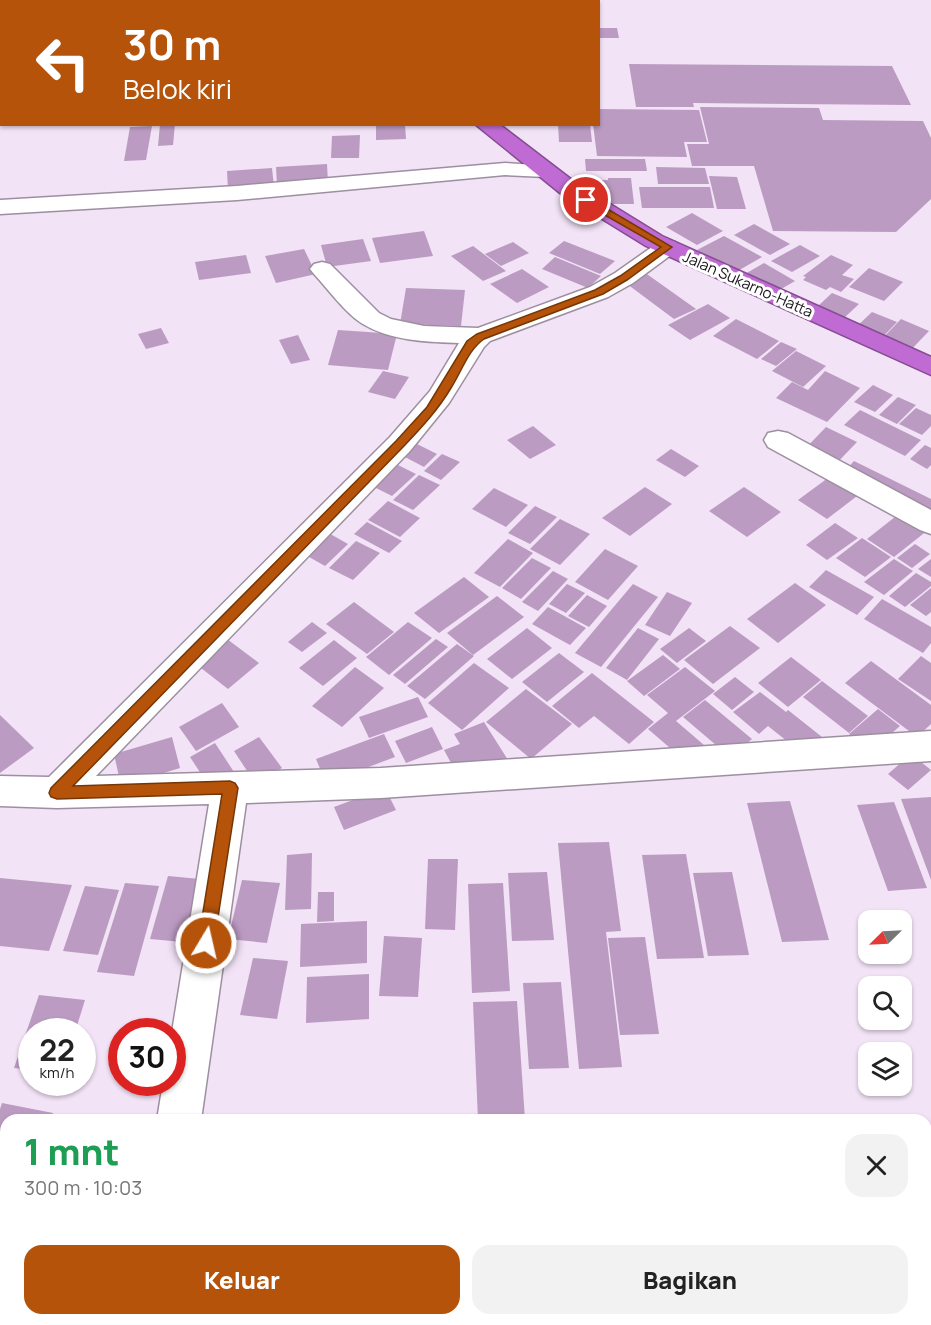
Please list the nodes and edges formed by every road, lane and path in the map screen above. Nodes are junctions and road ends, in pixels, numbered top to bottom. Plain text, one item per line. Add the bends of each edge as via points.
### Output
1 (488, 126) edge
2 (545, 171) junction
3 (0, 207) edge
4 (668, 247) junction
5 (322, 269) dead end
6 (481, 336) junction
7 (931, 367) edge
8 (778, 441) dead end
9 (931, 523) edge
10 (931, 746) edge
11 (230, 788) junction
12 (0, 791) edge
13 (57, 793) junction
14 (180, 1114) edge

1 - 2 highway, Jalan Sukarno-Hatta
2 - 3 street via 505,169 237,193
2 - 4 highway, Jalan Sukarno-Hatta via 604,212
4 - 6 street via 599,292
4 - 7 highway, Jalan Sukarno-Hatta
5 - 6 street via 379,323 405,331
6 - 13 street via 471,344 431,409 400,444
8 - 9 street
10 - 11 street via 381,783
11 - 13 street
11 - 14 street
12 - 13 street

